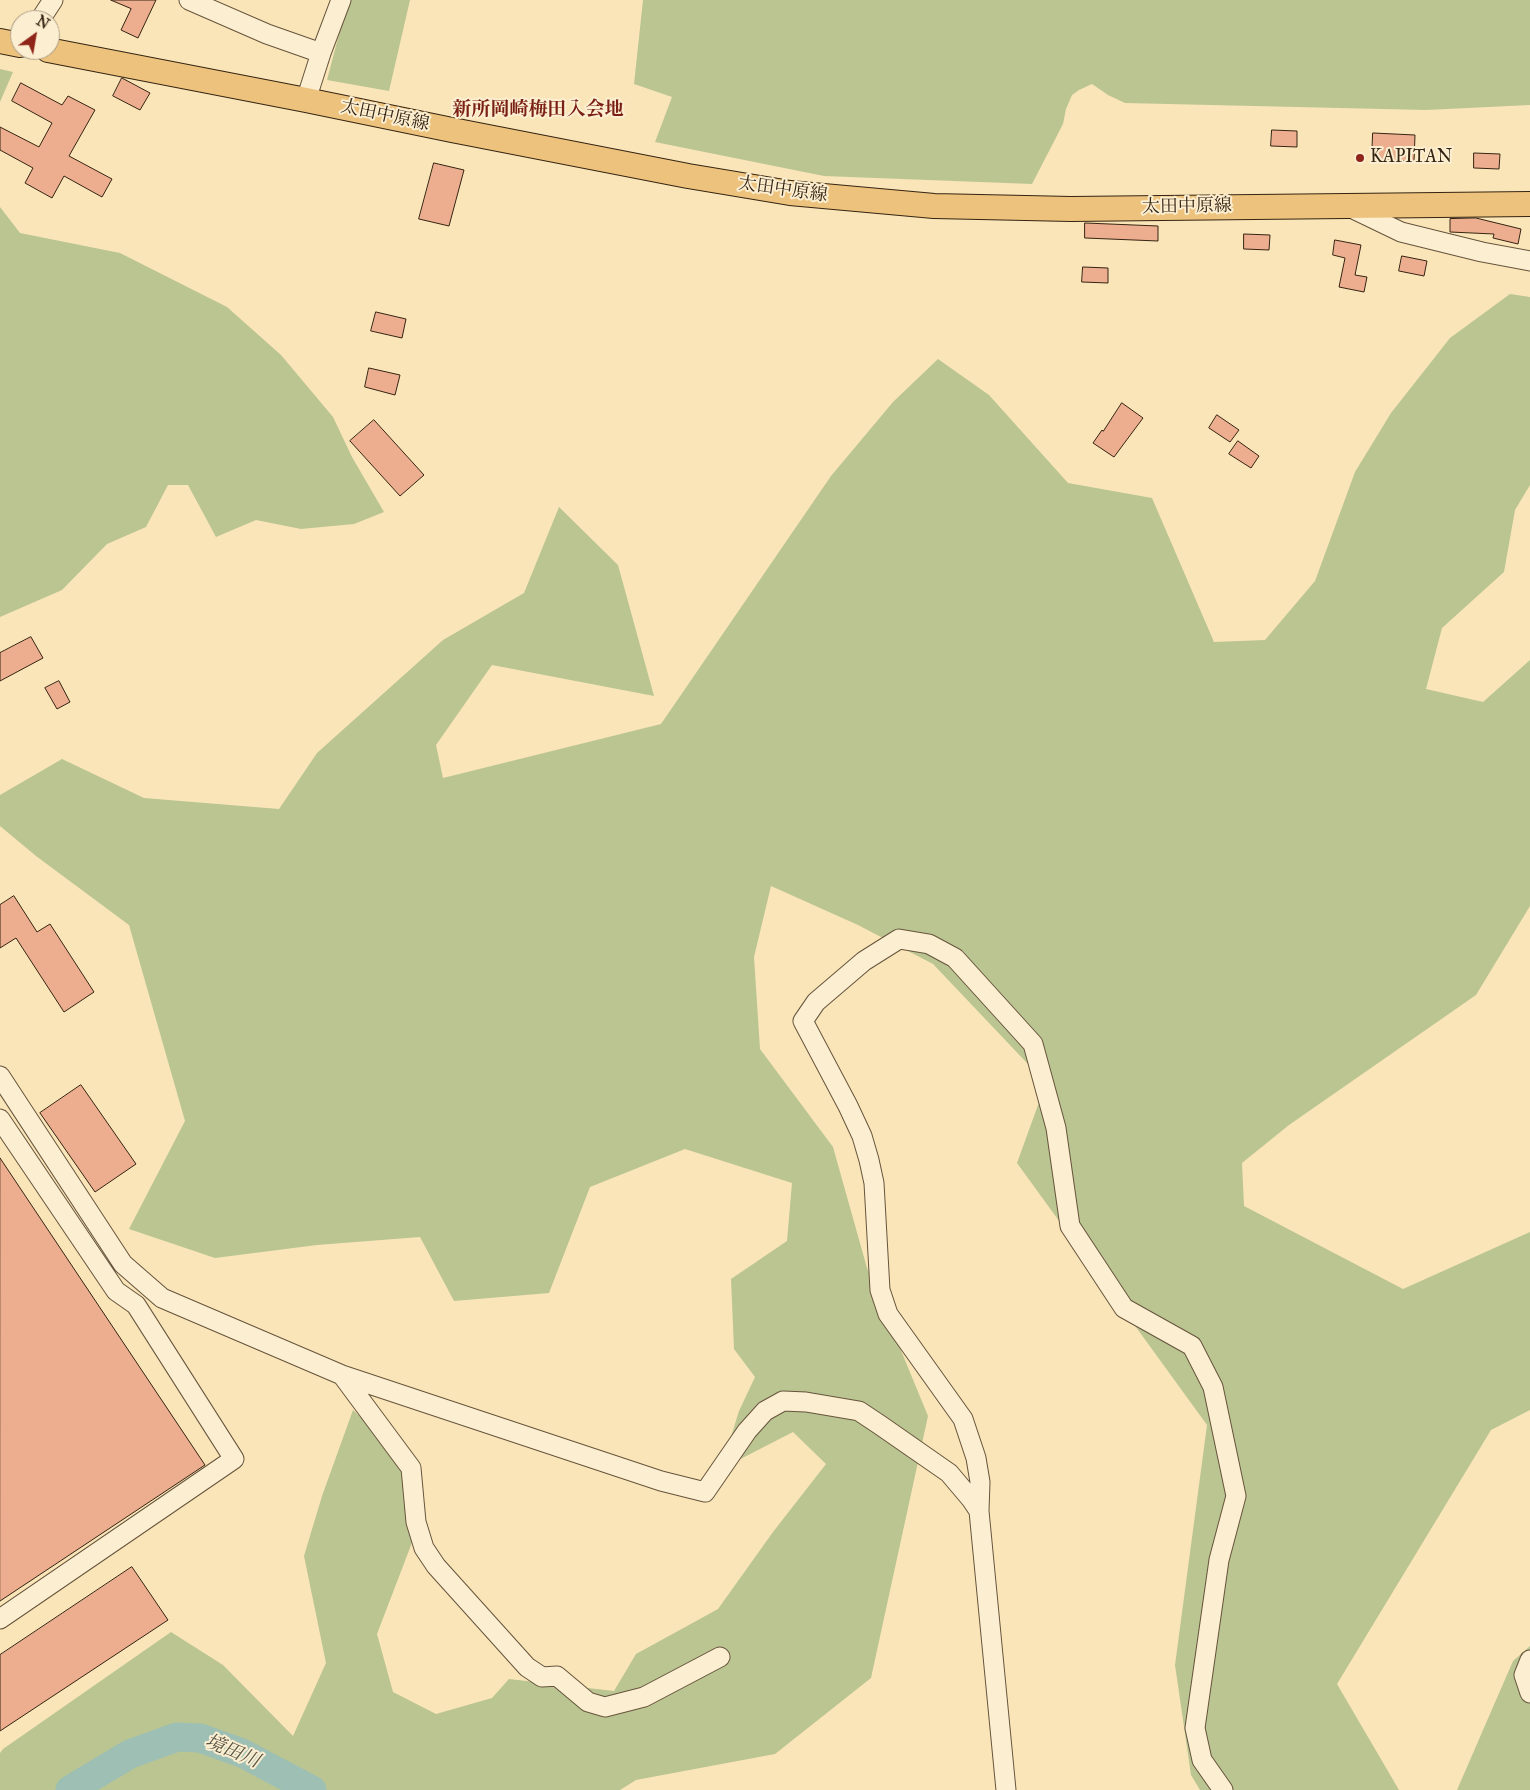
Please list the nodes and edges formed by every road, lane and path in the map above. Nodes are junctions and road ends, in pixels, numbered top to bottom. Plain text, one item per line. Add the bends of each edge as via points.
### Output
1 (189, 0) edge
2 (341, 0) edge
3 (60, 52) edge
4 (321, 53) junction
5 (306, 100) junction
6 (1530, 204) edge
7 (1346, 206) junction
8 (1530, 260) edge
9 (0, 1076) edge
10 (0, 1120) edge
11 (342, 1375) junction
12 (979, 1511) junction
13 (0, 1619) edge
14 (720, 1658) dead end
15 (1530, 1660) edge
16 (1530, 1693) edge
17 (1006, 1790) edge
18 (1223, 1790) edge

1 - 4 street
2 - 4 street
3 - 5 main road, 太田中原線
4 - 5 street
5 - 7 main road, 太田中原線 via 688,176 790,193 934,206 1012,208
6 - 7 main road, 太田中原線
7 - 8 street via 1400,232
9 - 11 street via 123,1264 162,1298
10 - 13 street via 116,1291 136,1305 234,1460
11 - 12 street via 661,1481 705,1492 747,1431 765,1411 783,1401 859,1411 949,1473
11 - 14 street via 411,1468 416,1522 424,1548 441,1572 527,1667 542,1677 557,1676 588,1702 605,1707 644,1697
12 - 17 street
12 - 18 street via 980,1482 976,1458 963,1419 888,1314 880,1290 874,1183 869,1160 848,1106 803,1021 816,1002 864,961 898,939 929,944 954,958 1033,1044 1056,1128 1070,1226 1124,1308 1192,1346 1213,1387 1236,1496 1220,1560 1195,1728 1202,1760
15 - 16 street via 1524,1675

